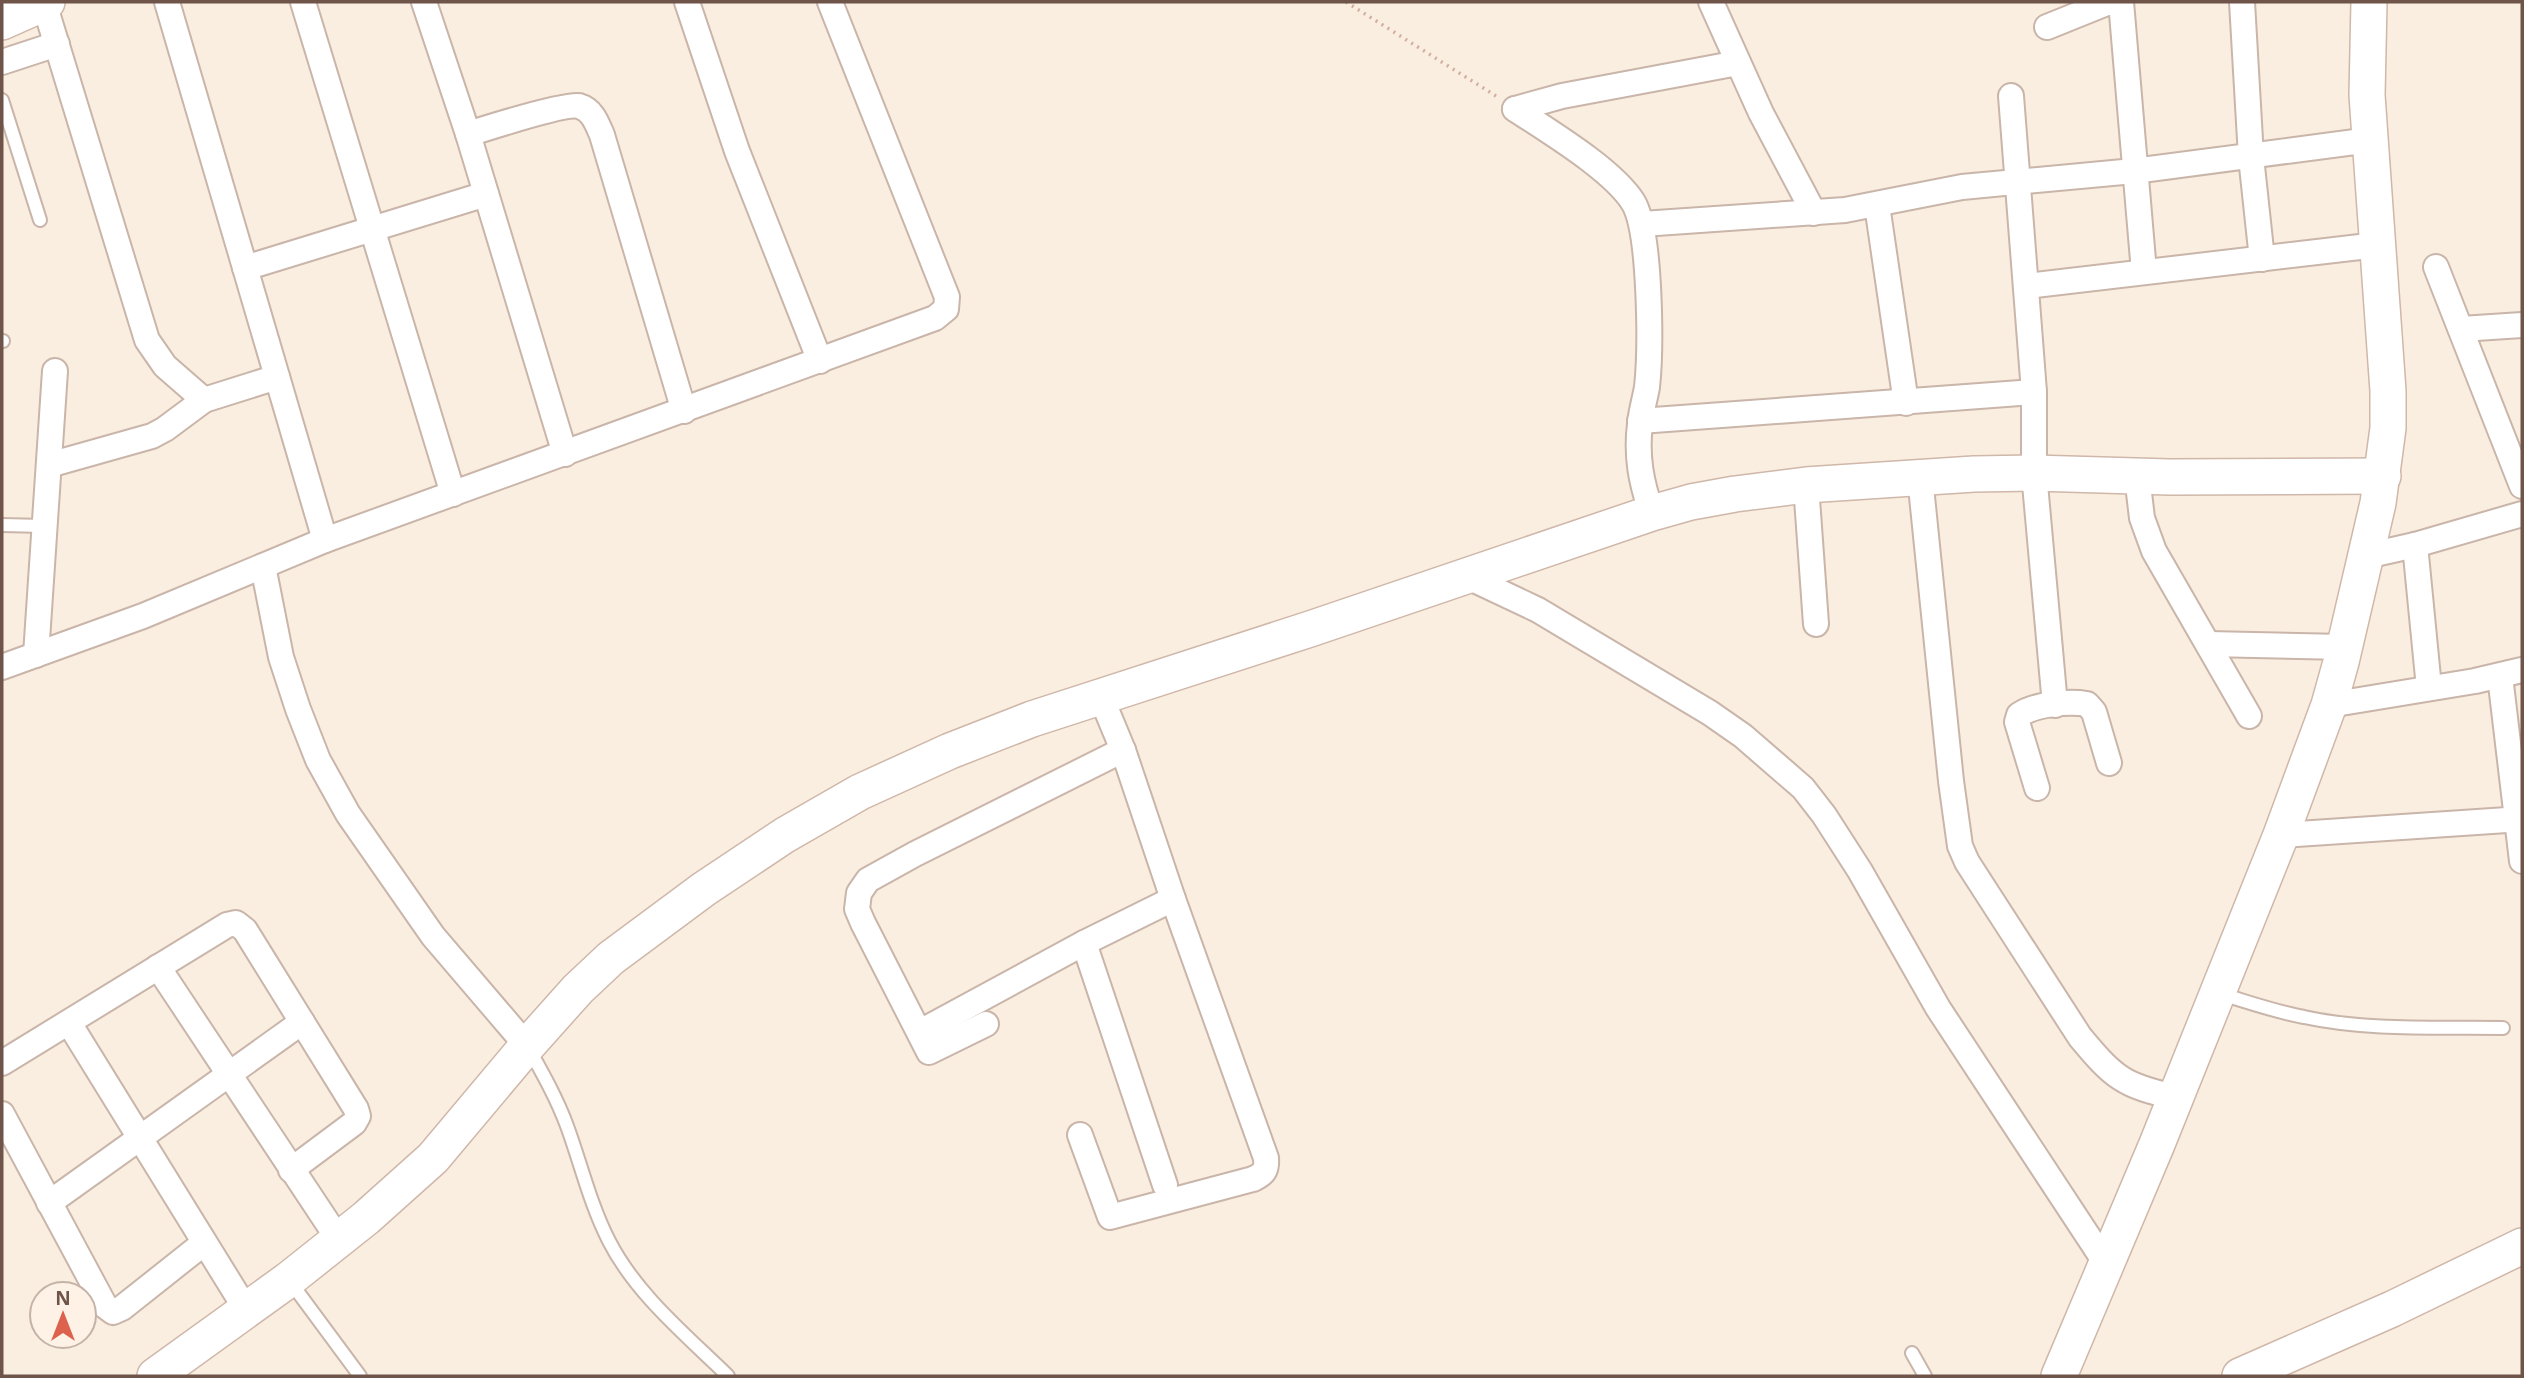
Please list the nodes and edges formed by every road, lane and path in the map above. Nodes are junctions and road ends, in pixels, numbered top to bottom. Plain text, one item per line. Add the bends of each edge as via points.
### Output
1 (45, 2) edge
2 (167, 2) edge
3 (303, 2) edge
4 (424, 2) edge
5 (687, 2) edge
6 (830, 2) edge
7 (1346, 2) edge
8 (1711, 2) edge
9 (2109, 2) edge
10 (2121, 2) edge
11 (2242, 2) edge
12 (2369, 2) edge
13 (2, 22) edge
14 (2047, 27) dead end
15 (57, 44) junction
16 (2, 62) edge
17 (1738, 63) junction
18 (2011, 96) dead end
19 (2, 100) edge
20 (1515, 109) junction
21 (468, 134) junction
22 (2370, 140) junction
23 (2251, 157) junction
24 (2134, 171) junction
25 (2019, 181) junction
26 (486, 194) junction
27 (1877, 205) junction
28 (1814, 213) junction
29 (40, 220) dead end
30 (1642, 224) junction
31 (372, 229) junction
32 (2377, 245) junction
33 (2262, 259) junction
34 (2436, 267) dead end
35 (245, 268) junction
36 (2144, 272) junction
37 (2027, 286) junction
38 (2522, 326) edge
39 (2461, 329) junction
40 (820, 360) junction
41 (55, 371) dead end
42 (277, 377) junction
43 (2034, 392) junction
44 (204, 400) junction
45 (1906, 403) junction
46 (684, 411) junction
47 (1640, 421) junction
48 (565, 454) junction
49 (49, 465) junction
50 (2034, 473) junction
51 (2383, 475) junction
52 (2137, 476) junction
53 (1920, 477) junction
54 (1806, 485) junction
55 (2522, 486) edge
56 (453, 494) junction
57 (1647, 514) junction
58 (2522, 514) edge
59 (2, 526) edge
60 (44, 526) junction
61 (325, 540) junction
62 (2415, 545) junction
63 (2366, 556) junction
64 (263, 566) junction
65 (1466, 576) junction
66 (1816, 624) dead end
67 (2207, 645) junction
68 (2345, 647) junction
69 (36, 654) junction
70 (2, 667) edge
71 (2511, 673) edge
72 (2429, 688) junction
73 (1101, 697) junction
74 (2055, 705) junction
75 (2329, 705) junction
76 (2249, 716) dead end
77 (1124, 750) junction
78 (2109, 763) dead end
79 (2037, 788) dead end
80 (2519, 819) edge
81 (2281, 835) junction
82 (2522, 861) edge
83 (1173, 899) junction
84 (1084, 943) junction
85 (158, 967) junction
86 (2217, 993) junction
87 (302, 1021) junction
88 (69, 1023) junction
89 (986, 1024) dead end
90 (2503, 1028) dead end
91 (920, 1032) junction
92 (527, 1046) junction
93 (2, 1063) edge
94 (228, 1073) junction
95 (2175, 1097) junction
96 (2, 1114) edge
97 (1080, 1135) dead end
98 (139, 1136) junction
99 (291, 1170) junction
100 (1165, 1185) dead end
101 (49, 1203) junction
102 (339, 1240) junction
103 (204, 1243) junction
104 (2522, 1246) edge
105 (2107, 1265) junction
106 (288, 1280) junction
107 (247, 1311) junction
108 (1912, 1353) dead end
109 (155, 1376) edge
110 (360, 1376) edge
111 (728, 1376) edge
112 (1926, 1376) edge
113 (2059, 1376) edge
114 (2239, 1376) edge

1 - 13 street
1 - 15 street
2 - 35 street
3 - 31 street
4 - 21 street
5 - 40 street via 737,151
6 - 40 street via 947,297 946,310 935,318
7 - 20 path
8 - 17 street
9 - 14 street
10 - 24 street
11 - 23 street
12 - 22 street
15 - 16 street
15 - 44 street via 147,340 164,366
17 - 20 street via 1574,93
17 - 28 street
18 - 25 street
19 - 29 lane
20 - 30 street via 1616,184 1632,201
21 - 26 street
21 - 46 street via 563,107 580,106 593,116
22 - 23 street
22 - 32 street
23 - 24 street
23 - 33 street
24 - 25 street
24 - 36 street
25 - 27 street
25 - 37 street
26 - 31 street
26 - 48 street
27 - 28 street
27 - 45 street
28 - 30 street
30 - 47 street via 1647,380
31 - 35 street
31 - 56 street
32 - 33 street
32 - 51 street via 2388,391
33 - 36 street
34 - 39 street
35 - 42 street
36 - 37 street
37 - 43 street
38 - 39 street
39 - 55 street
40 - 46 street
41 - 49 street
42 - 44 street
42 - 61 street
43 - 45 street
43 - 50 street
44 - 49 street via 152,436
45 - 47 street
46 - 48 street
47 - 57 street via 1639,473
48 - 56 street
49 - 60 street
50 - 52 street
50 - 53 street
50 - 74 street
51 - 52 street
51 - 63 street
52 - 67 street via 2154,551
53 - 54 street
53 - 95 street via 1960,846 2091,1051 2123,1081 2140,1090
54 - 57 street via 1691,502
54 - 66 street
56 - 61 street
57 - 65 street
58 - 62 street
59 - 60 lane
60 - 69 street
61 - 64 street
62 - 63 street
62 - 72 street
63 - 68 street
64 - 69 street via 143,617
64 - 92 street via 281,657 318,760 348,814 433,936
65 - 73 street
65 - 105 street via 1538,610 1710,713 1803,788 1860,871 1938,1007
67 - 68 street
67 - 76 street
68 - 75 street
69 - 70 street
71 - 72 street
71 - 80 street
72 - 75 street
73 - 77 street
73 - 92 street via 950,751 860,792 785,835 611,958
74 - 78 street via 2082,703 2092,708
74 - 79 street via 2019,715 2019,732
75 - 81 street
77 - 83 street
77 - 91 street via 868,880 859,893 858,909
80 - 81 street
80 - 82 street
81 - 86 street
83 - 84 street
83 - 97 street via 1267,1168 1253,1179 1110,1217
84 - 91 street
84 - 100 street
85 - 87 street via 236,923 245,930
85 - 88 street
85 - 94 street
86 - 90 lane via 2328,1021
86 - 95 street
87 - 94 street
87 - 99 street via 358,1116
88 - 93 street
88 - 98 street
89 - 91 street via 929,1052
92 - 102 street via 433,1158
92 - 111 lane via 567,1125 610,1243 654,1303
94 - 98 street
94 - 99 street
95 - 105 street
96 - 101 street
98 - 101 street
98 - 103 street
99 - 102 street
101 - 103 street via 105,1306 113,1312
102 - 106 street
103 - 107 street
104 - 114 street
105 - 113 street
106 - 107 street
106 - 110 lane
107 - 109 street
108 - 112 lane

